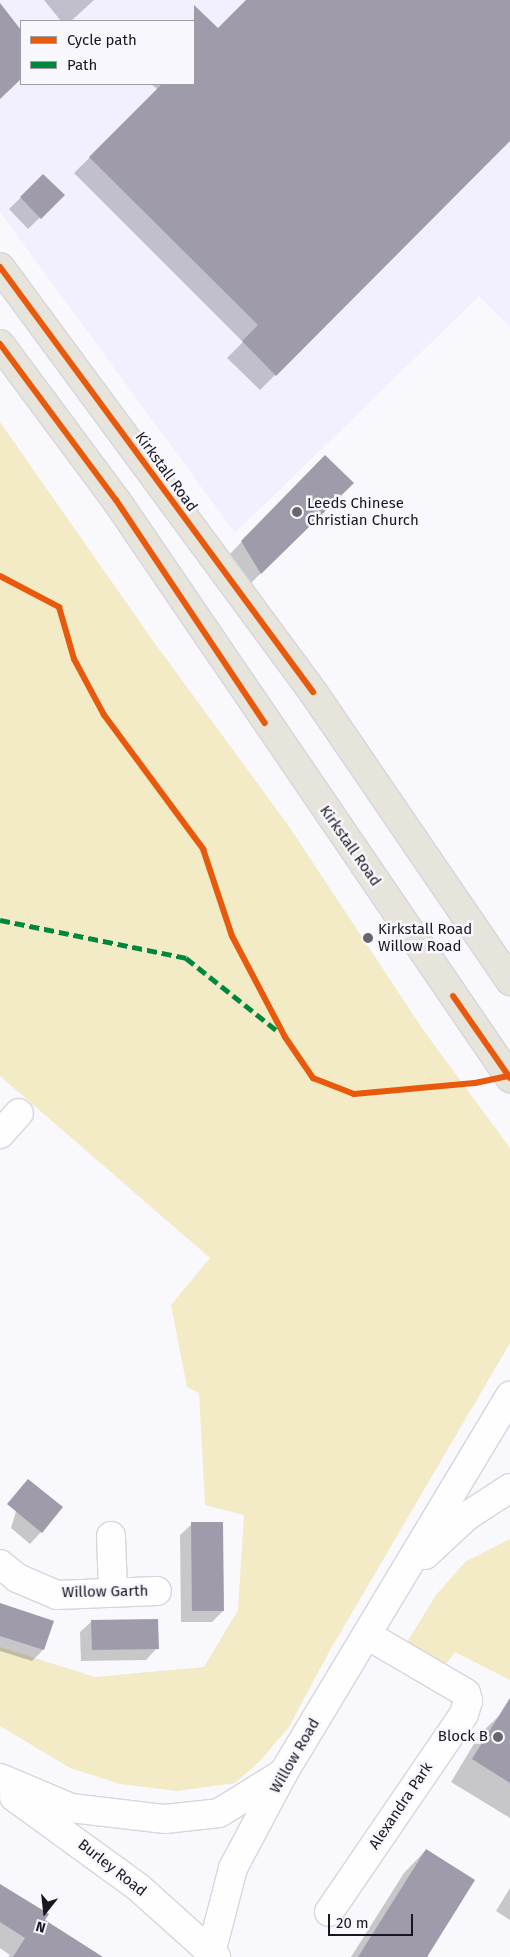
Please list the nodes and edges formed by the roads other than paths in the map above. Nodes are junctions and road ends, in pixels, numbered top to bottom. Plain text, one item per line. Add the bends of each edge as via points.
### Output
1 (0, 267) edge
2 (0, 344) edge
3 (510, 981) edge
4 (510, 1078) edge
5 (19, 1113) dead end
6 (0, 1134) edge
7 (510, 1396) edge
8 (510, 1488) edge
9 (111, 1536) dead end
10 (0, 1564) edge
11 (406, 1573) junction
12 (113, 1590) junction
13 (157, 1591) dead end
14 (367, 1635) junction
15 (284, 1772) junction
16 (0, 1778) edge
17 (0, 1788) edge
18 (329, 1912) dead end
19 (212, 1955) edge

1 - 3 main road, Kirkstall Road via 313,692
2 - 4 main road, Kirkstall Road via 116,500
5 - 6 street
7 - 11 street, Willow Road
8 - 11 street, Willow Road via 467,1516
9 - 12 street
10 - 12 street, Willow Garth via 17,1578 57,1595
11 - 14 street, Willow Road
12 - 13 street, Willow Garth
14 - 15 street, Willow Road
14 - 18 street, Alexandra Park via 466,1693 468,1701 464,1714
15 - 16 street via 219,1813 165,1819 71,1808
15 - 19 street, Willow Road via 233,1868
17 - 19 street, Burley Road via 138,1887

